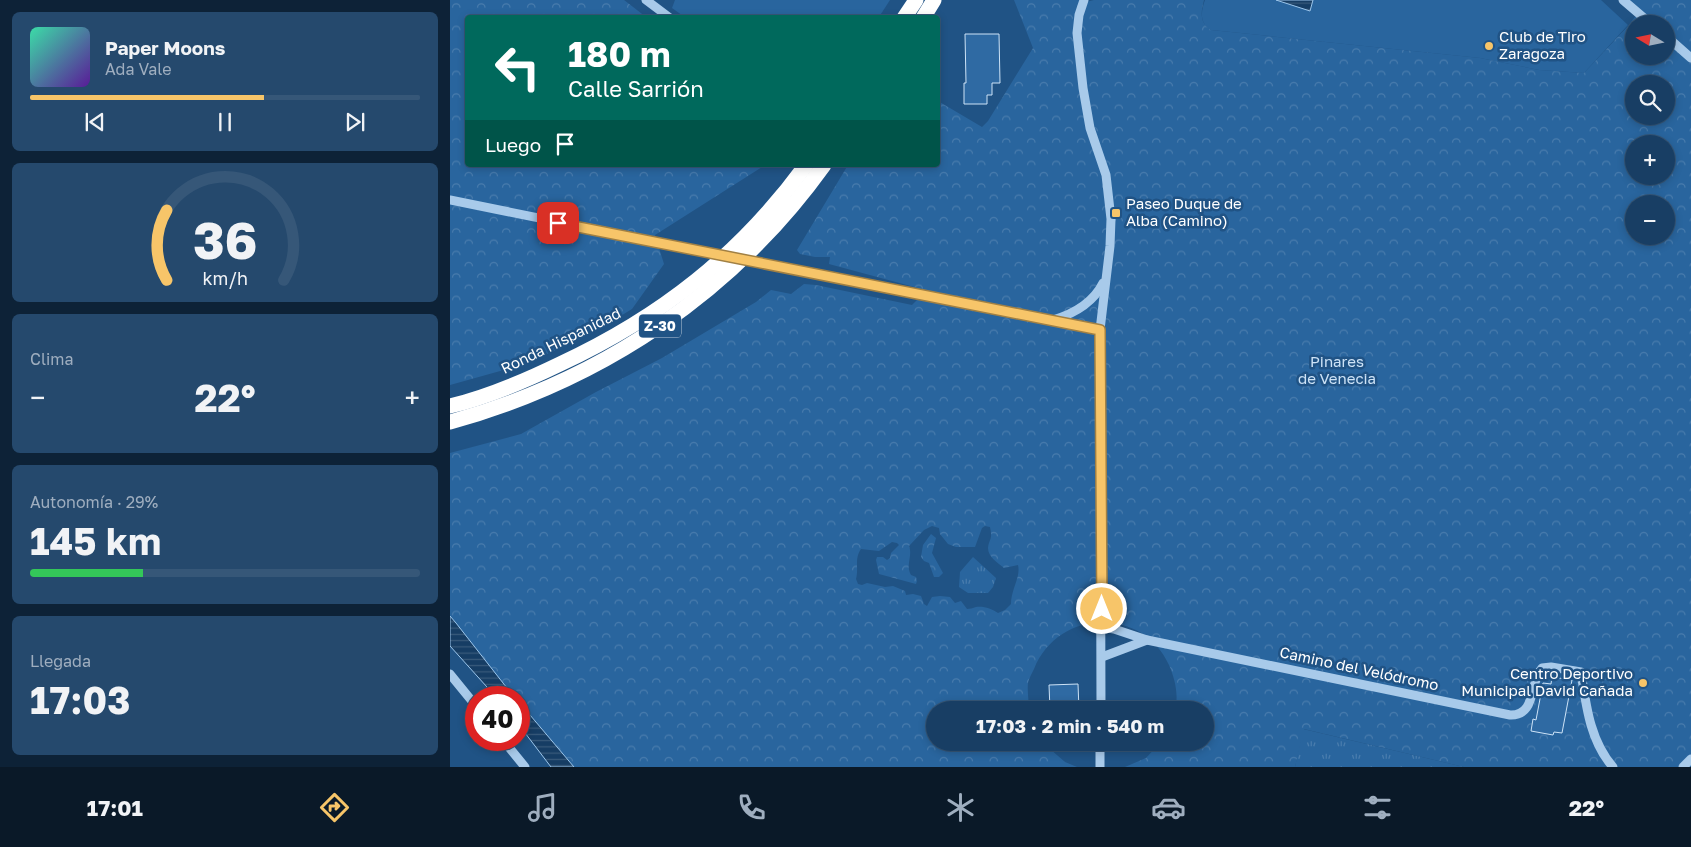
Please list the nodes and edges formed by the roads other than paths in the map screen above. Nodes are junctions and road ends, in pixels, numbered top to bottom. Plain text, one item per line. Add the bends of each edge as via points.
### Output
1 (646, 0) edge
2 (664, 0) edge
3 (916, 0) edge
4 (934, 0) edge
5 (1084, 0) edge
6 (1624, 0) edge
7 (658, 9) junction
8 (666, 15) edge
9 (906, 15) edge
10 (925, 15) edge
11 (1642, 15) edge
12 (1675, 44) edge
13 (1691, 58) edge
14 (805, 167) edge
15 (823, 167) edge
16 (450, 200) edge
17 (1106, 276) junction
18 (1051, 321) junction
19 (1100, 330) junction
20 (450, 406) edge
21 (450, 422) edge
22 (1102, 627) junction
23 (1147, 640) junction
24 (1102, 658) junction
25 (450, 674) edge
26 (465, 692) edge
27 (1101, 701) edge
28 (512, 751) edge
29 (1100, 751) edge
30 (1691, 759) edge
31 (525, 767) edge
32 (1100, 767) edge
33 (1612, 767) edge
34 (1684, 767) edge

1 - 7 street
2 - 7 street
3 - 9 highway
4 - 10 highway
5 - 17 street via 1077,22 1087,113 1109,190 1111,231
6 - 11 street
7 - 8 street
12 - 13 street
14 - 20 highway, Ronda Hispanidad / Z-30 via 740,241 698,280 643,320 529,379
15 - 21 highway, Z-30 via 760,242 713,287 672,318 615,354 564,380 501,406
16 - 18 street
17 - 18 street via 1098,292 1087,303
17 - 19 street
18 - 19 street
19 - 22 street
22 - 23 street, Camino del Velódromo
22 - 24 street
23 - 24 street
23 - 33 street, Camino del Velódromo via 1512,715 1521,713 1530,704 1537,675 1542,668 1551,666 1581,672 1590,723
24 - 27 street
25 - 26 street
28 - 31 street
29 - 32 street
30 - 34 street

